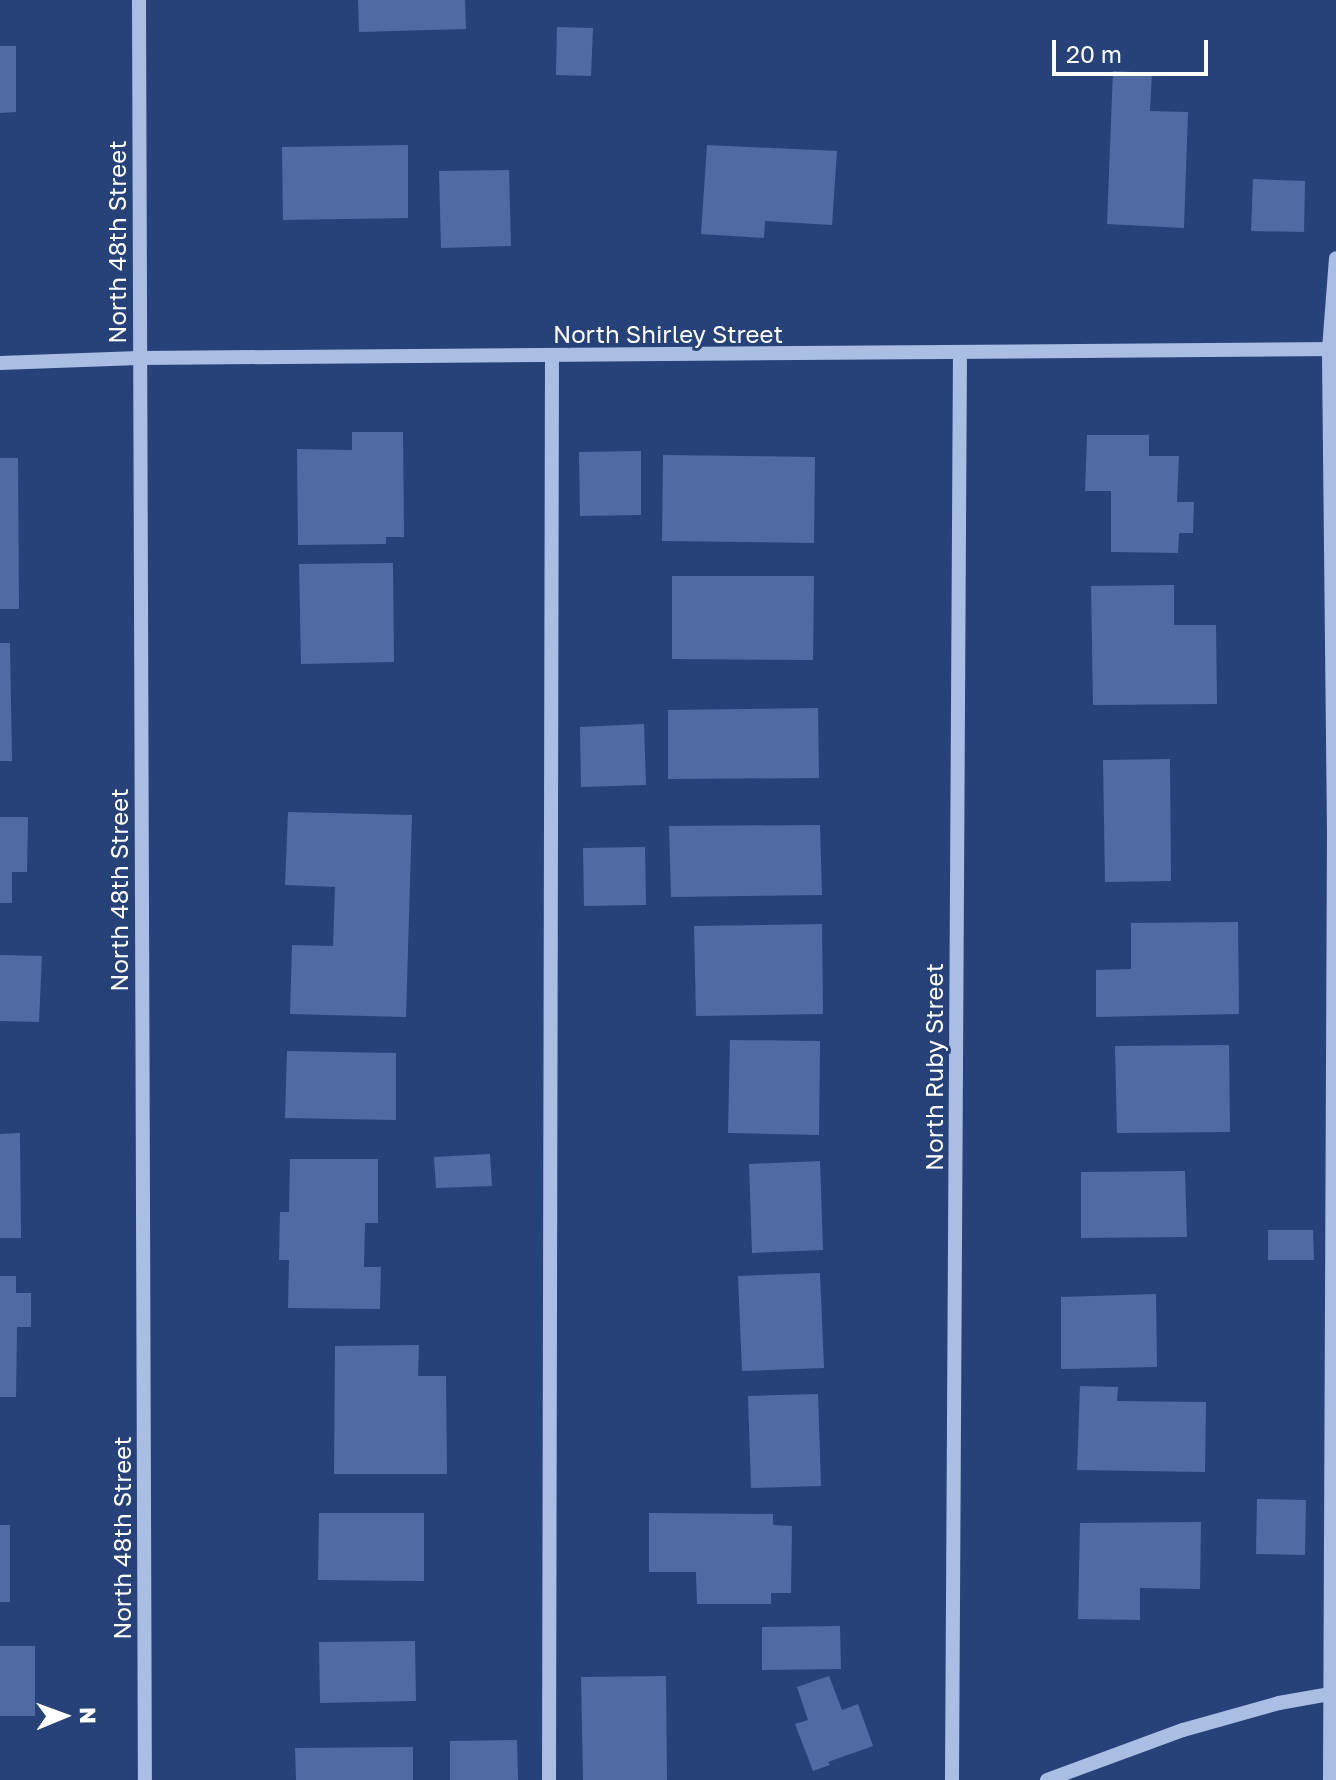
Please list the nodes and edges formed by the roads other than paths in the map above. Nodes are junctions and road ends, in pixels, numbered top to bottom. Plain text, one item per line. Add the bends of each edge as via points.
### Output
1 (139, 0) edge
2 (1336, 258) edge
3 (1332, 349) edge
4 (960, 354) junction
5 (552, 356) junction
6 (139, 358) junction
7 (0, 363) edge
8 (1335, 834) edge
9 (1333, 1693) edge
10 (145, 1780) edge
11 (549, 1780) edge
12 (952, 1780) edge
13 (1047, 1780) edge
14 (1330, 1780) edge

1 - 6 street, North 48th Street
2 - 3 street
3 - 4 street, North Shirley Street
3 - 8 street
4 - 5 street, North Shirley Street
4 - 12 street, North Ruby Street
5 - 6 street, North Shirley Street
5 - 11 street
6 - 7 street, North Shirley Street
6 - 10 street, North 48th Street
8 - 9 street
9 - 13 street via 1183,1730
9 - 14 street

